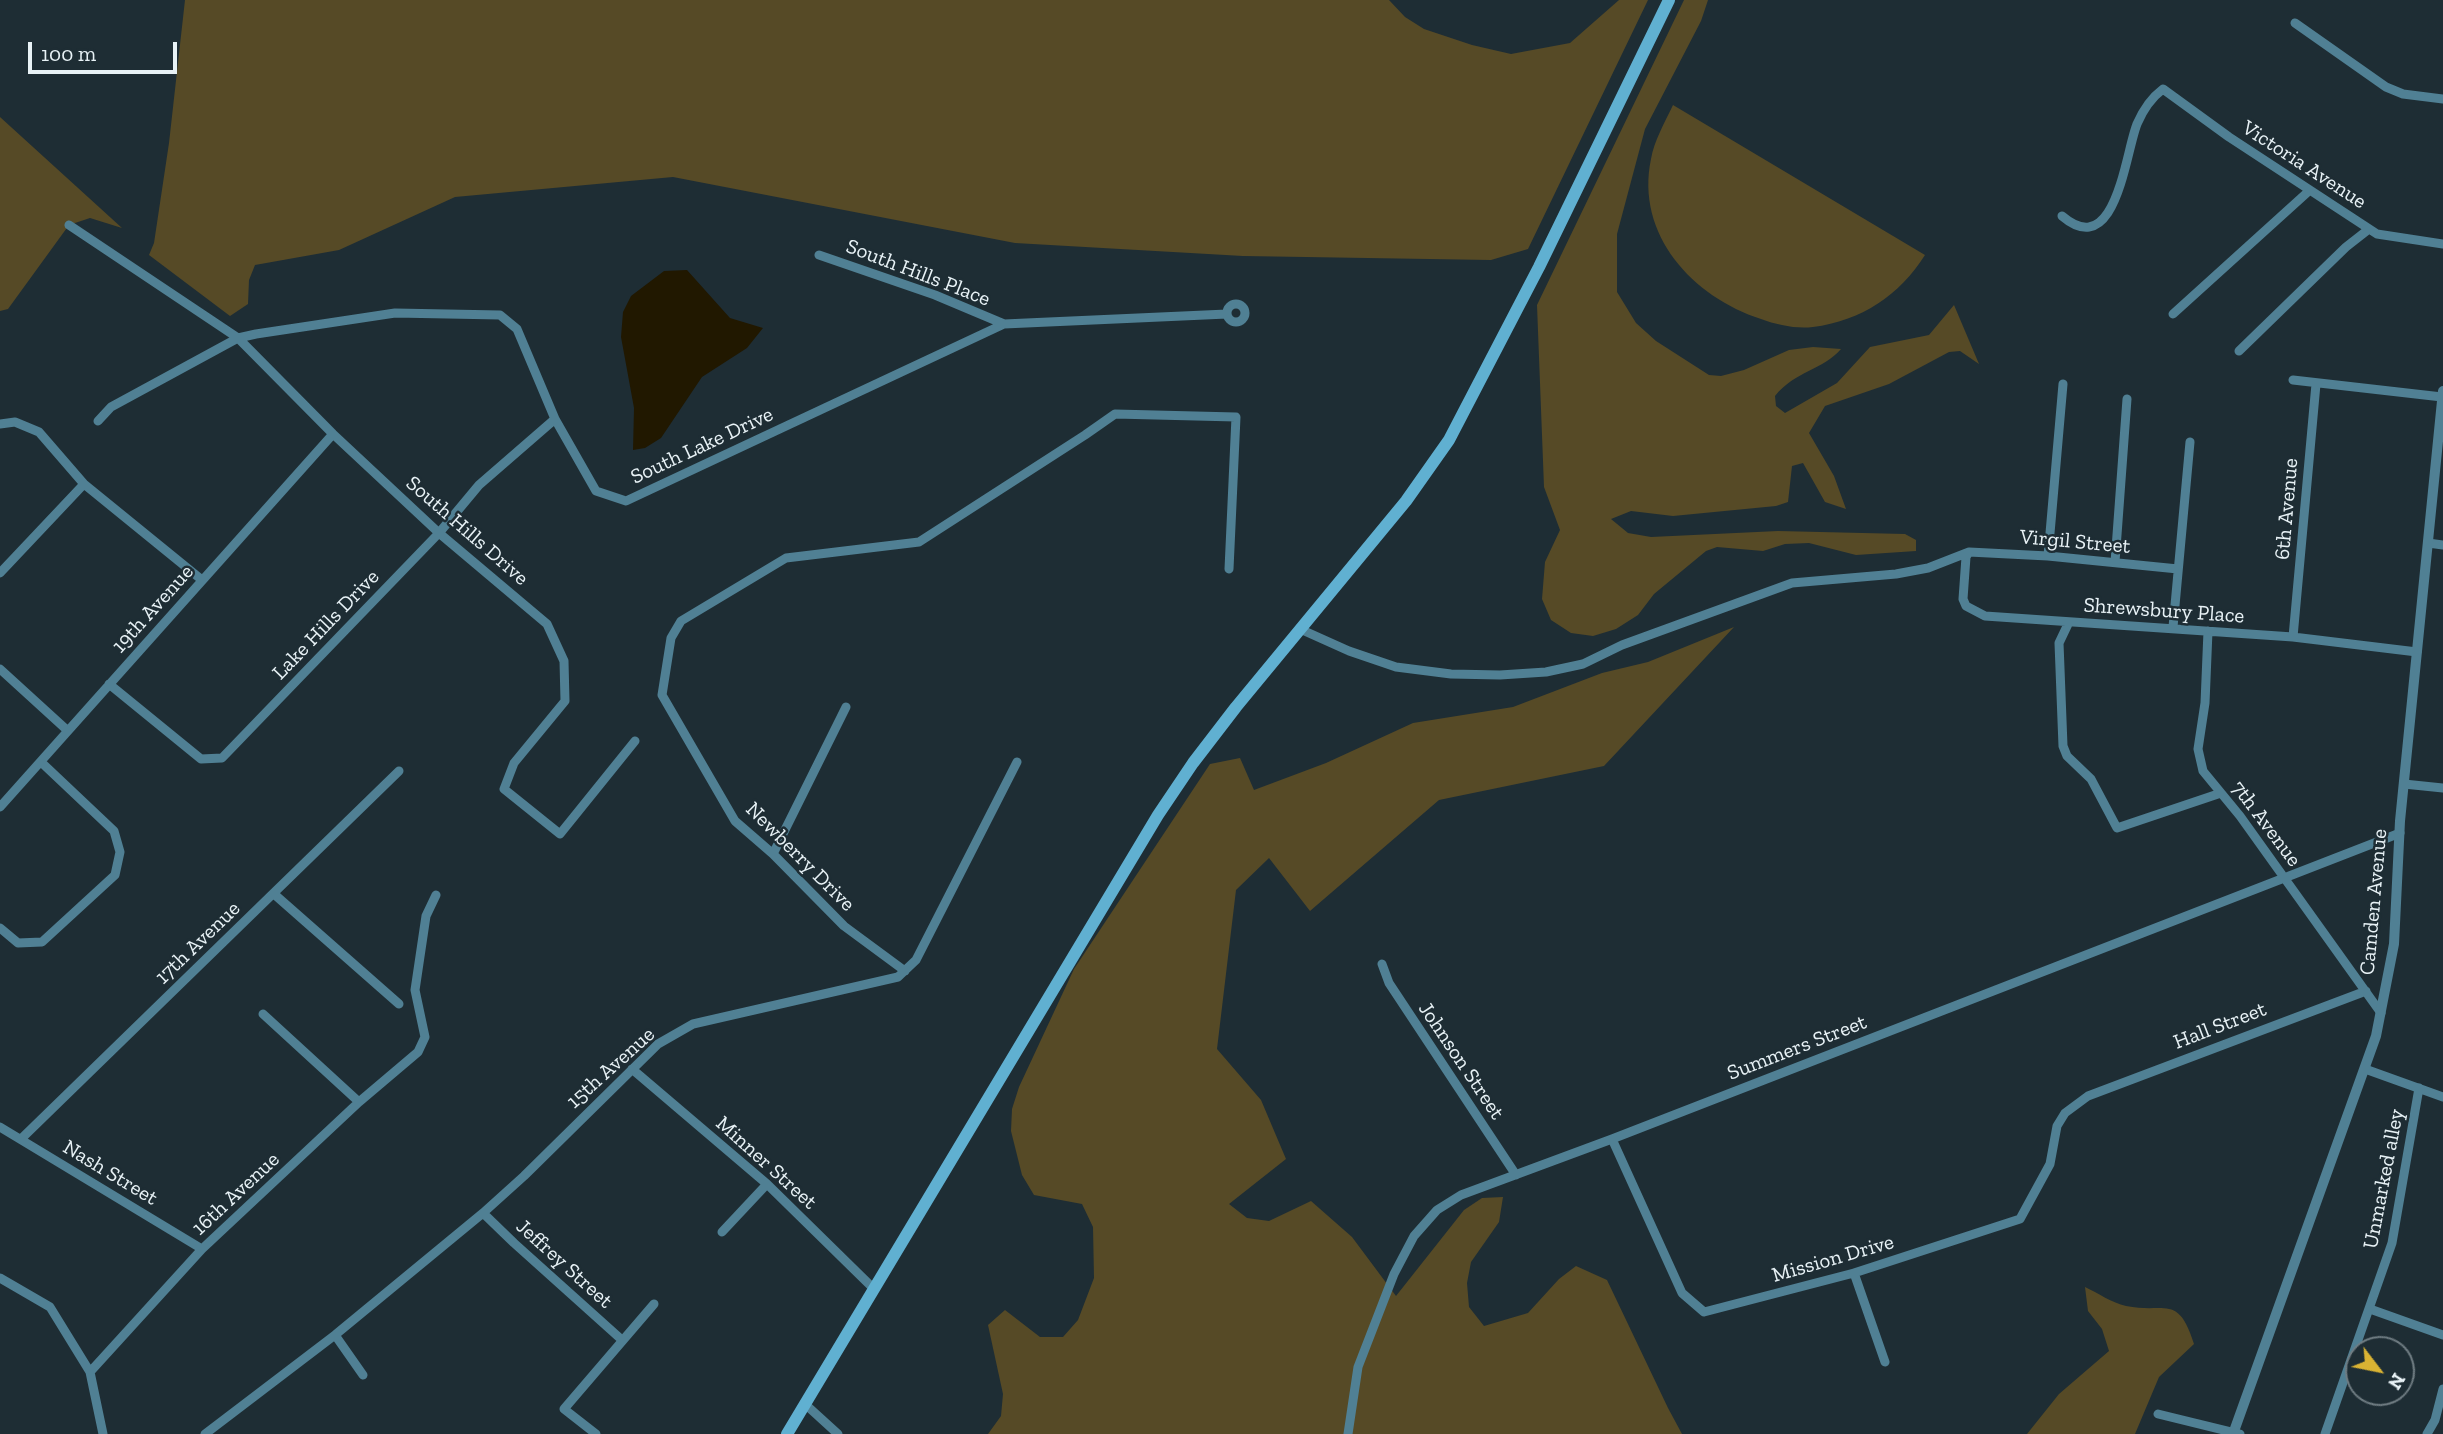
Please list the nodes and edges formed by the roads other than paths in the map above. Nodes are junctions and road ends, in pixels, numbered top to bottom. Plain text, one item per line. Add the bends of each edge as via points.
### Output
1 (1669, 0) edge
2 (2295, 23) dead end
3 (2443, 99) edge
4 (2310, 190) junction
5 (2062, 216) dead end
6 (69, 225) dead end
7 (2369, 229) junction
8 (2443, 244) edge
9 (819, 255) dead end
10 (1227, 314) dead end
11 (2173, 314) dead end
12 (1004, 324) junction
13 (238, 338) junction
14 (2239, 351) dead end
15 (2293, 380) dead end
16 (2063, 384) dead end
17 (2316, 384) junction
18 (2443, 391) edge
19 (2442, 397) edge
20 (2127, 399) dead end
21 (555, 419) junction
22 (98, 421) dead end
23 (0, 424) edge
24 (333, 434) junction
25 (2190, 442) dead end
26 (84, 484) junction
27 (439, 533) junction
28 (2428, 543) junction
29 (2443, 545) edge
30 (1969, 552) junction
31 (2048, 556) junction
32 (2115, 562) junction
33 (1229, 569) dead end
34 (2178, 569) junction
35 (0, 573) edge
36 (202, 580) junction
37 (2069, 622) junction
38 (2173, 627) junction
39 (1300, 629) junction
40 (2208, 631) junction
41 (2293, 637) junction
42 (2417, 652) junction
43 (0, 669) edge
44 (109, 684) junction
45 (846, 707) dead end
46 (68, 731) junction
47 (635, 741) dead end
48 (41, 762) junction
49 (1017, 762) dead end
50 (399, 771) dead end
51 (2404, 784) junction
52 (2443, 788) edge
53 (2221, 793) junction
54 (0, 807) edge
55 (2400, 833) junction
56 (773, 854) junction
57 (2284, 878) junction
58 (274, 894) junction
59 (436, 895) dead end
60 (0, 928) edge
61 (1382, 964) dead end
62 (905, 971) junction
63 (2366, 991) junction
64 (399, 1004) dead end
65 (2381, 1013) junction
66 (263, 1014) dead end
67 (632, 1069) junction
68 (2365, 1069) junction
69 (2419, 1088) junction
70 (2088, 1096) joint
71 (2443, 1097) edge
72 (359, 1102) junction
73 (0, 1127) edge
74 (21, 1139) junction
75 (1612, 1139) junction
76 (1516, 1175) junction
77 (767, 1184) junction
78 (483, 1213) junction
79 (722, 1232) dead end
80 (202, 1249) junction
81 (1854, 1273) junction
82 (0, 1278) edge
83 (873, 1288) junction
84 (654, 1304) dead end
85 (2370, 1308) junction
86 (335, 1335) junction
87 (2443, 1335) edge
88 (622, 1340) junction
89 (1885, 1362) dead end
90 (90, 1372) junction
91 (363, 1375) dead end
92 (2443, 1389) edge
93 (805, 1404) junction
94 (2158, 1414) dead end
95 (2235, 1433) edge
96 (103, 1434) edge
97 (205, 1434) edge
98 (596, 1434) edge
99 (787, 1434) edge
100 (838, 1434) edge
101 (1348, 1434) edge
102 (2325, 1434) edge
103 (2427, 1434) edge

1 - 39 main road via 1449,440
2 - 3 street via 2386,87
4 - 5 street, Victoria Avenue via 2163,89 2138,122 2118,195 2103,221 2087,228
4 - 7 street, Victoria Avenue
4 - 11 street
6 - 13 street, South Hills Drive
7 - 8 street, Victoria Avenue
7 - 14 street
9 - 12 street, South Hills Place
10 - 12 street, South Lake Drive
12 - 21 street, South Lake Drive via 626,501 596,491
13 - 21 street, South Lake Drive via 395,313 500,315 517,329
13 - 22 street, South Lake Drive via 111,407
13 - 24 street, South Hills Drive
15 - 17 street
16 - 31 street
17 - 19 street
17 - 41 street, 6th Avenue
18 - 19 street, Camden Avenue
19 - 28 street, Camden Avenue
20 - 32 street
21 - 27 street, Lake Hills Drive via 479,485
23 - 26 street via 15,422 39,432
24 - 27 street, South Hills Drive
24 - 36 street, 19th Avenue
25 - 34 street
26 - 35 street
26 - 36 street
27 - 44 street, Lake Hills Drive via 222,758 201,759
27 - 47 street, South Hills Drive via 547,624 564,661 565,701 514,762 504,789 560,834
28 - 29 street
28 - 42 street, Camden Avenue
30 - 31 street, Virgil Street
30 - 37 street, Shrewsbury Place via 1963,599 1970,610 1985,616
30 - 39 street via 1896,574 1792,583 1622,645 1583,664 1546,671 1451,674 1396,667
31 - 32 street, Virgil Street
32 - 34 street, Virgil Street
33 - 56 street, Newberry Drive via 1236,417 1115,414 919,542 786,558 681,621 670,638 663,695 735,821
34 - 38 street
36 - 44 street, 19th Avenue
37 - 38 street, Shrewsbury Place
37 - 53 street via 2059,643 2063,746 2091,779 2117,828
38 - 40 street, Shrewsbury Place
39 - 83 main road via 1193,763 1158,815
40 - 41 street, Shrewsbury Place
40 - 53 street, 7th Avenue via 2198,749 2203,771
41 - 42 street, Shrewsbury Place
42 - 51 street, Camden Avenue
43 - 46 street
44 - 46 street, 19th Avenue
45 - 56 street
46 - 48 street, 19th Avenue
48 - 54 street, 19th Avenue
48 - 60 street via 114,831 120,852 115,875 42,942 18,943
49 - 62 street via 916,960
50 - 58 street, 17th Avenue
51 - 52 street
51 - 55 street, Camden Avenue
53 - 57 street, 7th Avenue
55 - 57 street, Summers Street
55 - 65 street, Camden Avenue via 2394,944
56 - 62 street, Newberry Drive via 844,926
57 - 63 street, 7th Avenue
57 - 75 street, Summers Street
58 - 64 street
58 - 74 street, 17th Avenue
59 - 72 street, 16th Avenue via 426,916 415,990 425,1037 418,1052
61 - 76 street, Johnson Street via 1389,983
62 - 67 street, 15th Avenue via 898,977 693,1024 657,1044
63 - 65 street, 7th Avenue
63 - 70 street, Hall Street
65 - 68 street, Camden Avenue
66 - 72 street
67 - 77 street, Minner Street
67 - 78 street, 15th Avenue
68 - 69 street
68 - 95 street, Camden Avenue
69 - 71 street
69 - 85 street, Unmarked alley via 2392,1243
70 - 81 street, Mission Drive via 2065,1113 2057,1126 2050,1164 2020,1219
72 - 80 street, 16th Avenue
73 - 74 street, Nash Street
74 - 80 street, Nash Street
75 - 76 street, Summers Street
75 - 81 street, Mission Drive via 1682,1293 1704,1312
76 - 101 street, Summers Street via 1461,1195 1437,1210 1415,1236 1394,1274 1358,1367
77 - 79 street
77 - 83 street, Minner Street
78 - 86 street, 15th Avenue
78 - 88 street, Jeffrey Street
80 - 90 street, 16th Avenue
81 - 89 street
82 - 90 street via 50,1307
83 - 93 main road
84 - 88 street
85 - 87 street
85 - 102 street, Unmarked alley
86 - 91 street
86 - 97 street, 15th Avenue
88 - 98 street via 564,1409
90 - 96 street
92 - 103 street
93 - 99 main road
93 - 100 street
94 - 95 street

